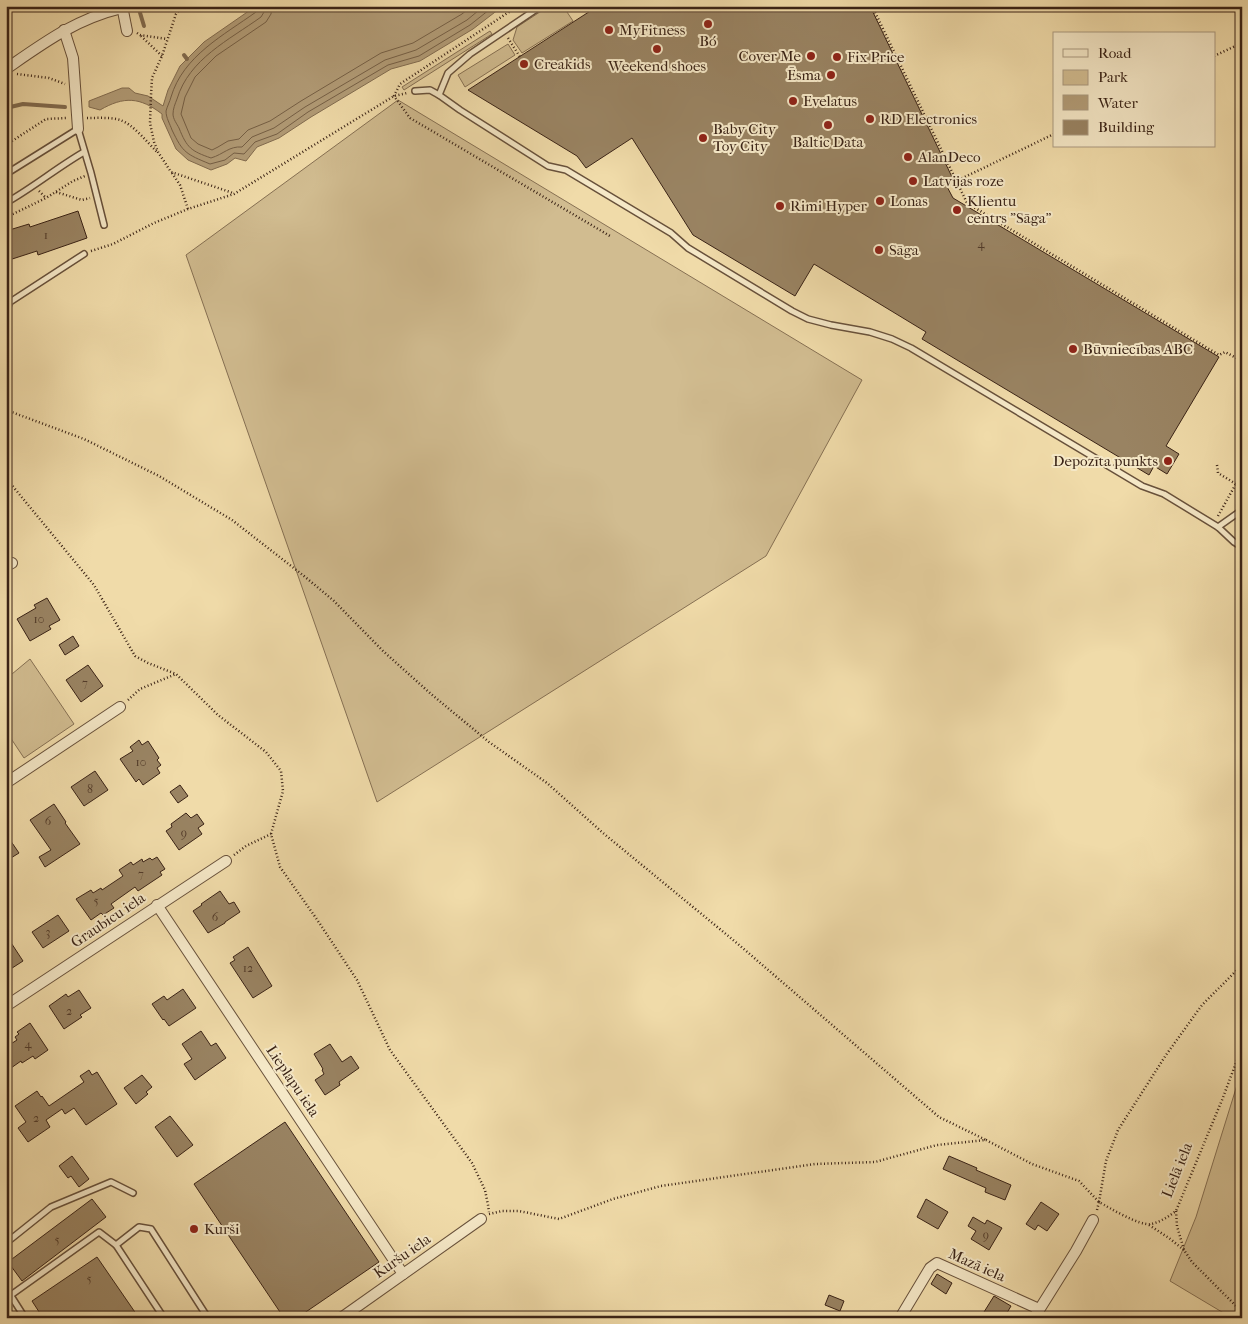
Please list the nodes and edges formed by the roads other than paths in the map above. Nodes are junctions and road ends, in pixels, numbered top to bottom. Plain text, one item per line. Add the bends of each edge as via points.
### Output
1 (542, 6) edge
2 (122, 7) edge
3 (127, 28) road end
4 (64, 30) junction
5 (10, 71) edge
6 (415, 91) road end
7 (439, 95) junction
8 (78, 129) junction
9 (84, 152) junction
10 (6, 174) edge
11 (6, 200) edge
12 (104, 225) dead end
13 (84, 254) road end
14 (7, 304) edge
15 (1242, 510) edge
16 (1216, 525) junction
17 (1242, 547) edge
18 (120, 707) road end
19 (6, 783) edge
20 (226, 860) road end
21 (157, 905) junction
22 (6, 1006) edge
23 (133, 1193) dead end
24 (481, 1219) dead end
25 (1093, 1220) road end
26 (6, 1243) edge
27 (116, 1245) junction
28 (403, 1274) junction
29 (6, 1288) edge
30 (11, 1295) junction
31 (1036, 1313) edge
32 (25, 1318) edge
33 (164, 1318) edge
34 (208, 1318) edge
35 (341, 1318) edge
36 (900, 1318) edge

1 - 7 lane via 470,54 448,74
2 - 3 street
2 - 4 street via 85,14
4 - 5 street
4 - 8 street via 73,58
6 - 7 lane via 430,90
7 - 16 lane via 548,166 566,170 792,311 831,325 870,332 911,348 1142,486 1164,494
8 - 9 lane
8 - 10 lane
9 - 11 lane via 26,191
9 - 12 lane
13 - 14 lane
15 - 16 lane
16 - 17 lane
18 - 19 street
20 - 21 street, Graubicu iela
21 - 22 street, Graubicu iela
21 - 28 street, Lieplapu iela
23 - 26 lane via 111,1182 51,1207
24 - 28 street, Kuršu iela
25 - 31 street
27 - 30 lane via 99,1232
27 - 33 lane
27 - 34 lane via 138,1227 151,1229
28 - 35 street, Kuršu iela
29 - 30 lane
30 - 32 lane
31 - 36 street, Mazā iela via 937,1263 930,1268

